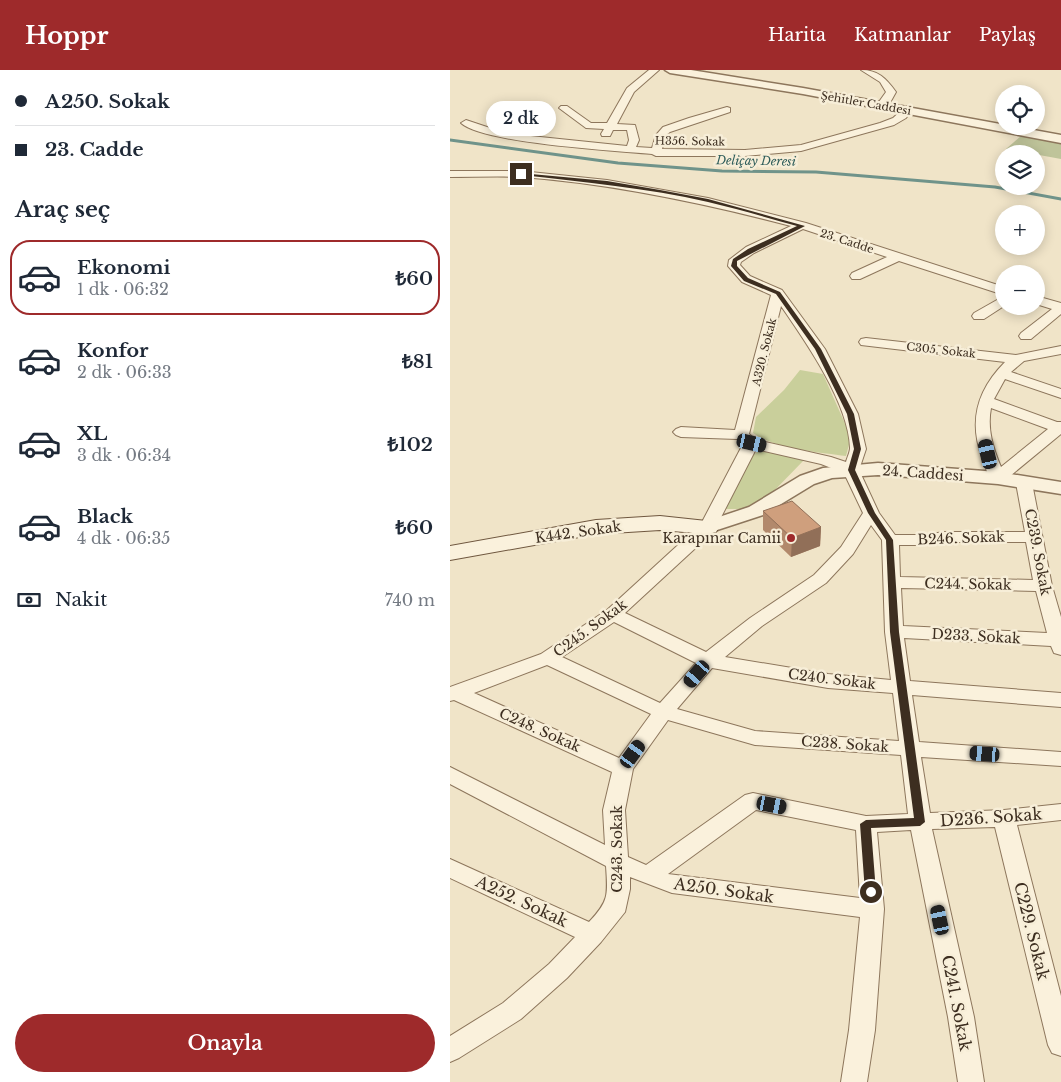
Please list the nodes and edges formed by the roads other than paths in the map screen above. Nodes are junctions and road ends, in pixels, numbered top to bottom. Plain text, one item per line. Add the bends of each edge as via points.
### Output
1 (655, 70) edge
2 (670, 70) edge
3 (865, 70) edge
4 (881, 106) junction
5 (564, 108) dead end
6 (727, 110) dead end
7 (907, 110) junction
8 (466, 123) dead end
9 (611, 127) junction
10 (1061, 139) edge
11 (597, 146) junction
12 (630, 150) junction
13 (656, 153) junction
14 (450, 174) edge
15 (802, 226) junction
16 (897, 257) junction
17 (856, 276) dead end
18 (995, 288) edge
19 (778, 293) junction
20 (1045, 303) edge
21 (995, 306) edge
22 (1061, 308) edge
23 (979, 316) dead end
24 (1026, 336) dead end
25 (866, 342) dead end
26 (1059, 352) edge
27 (1017, 359) junction
28 (1002, 372) junction
29 (1061, 394) edge
30 (986, 401) junction
31 (1060, 427) edge
32 (681, 432) dead end
33 (746, 439) junction
34 (852, 470) junction
35 (998, 478) junction
36 (1024, 483) junction
37 (1061, 488) edge
38 (872, 513) junction
39 (708, 527) junction
40 (1033, 537) junction
41 (890, 540) junction
42 (450, 552) edge
43 (892, 582) junction
44 (1043, 586) junction
45 (613, 614) junction
46 (894, 632) junction
47 (1060, 644) edge
48 (548, 658) junction
49 (708, 661) junction
50 (901, 687) junction
51 (454, 694) edge
52 (1061, 700) edge
53 (663, 712) junction
54 (909, 749) junction
55 (1061, 759) edge
56 (623, 768) junction
57 (450, 776) edge
58 (1061, 812) edge
59 (1004, 818) junction
60 (920, 822) junction
61 (866, 824) junction
62 (616, 861) junction
63 (450, 868) edge
64 (648, 876) junction
65 (872, 909) junction
66 (593, 934) junction
67 (1061, 1045) edge
68 (450, 1050) edge
69 (854, 1082) edge
70 (971, 1082) edge

1 - 9 street via 630,90
2 - 4 street, Şehitler Caddesi
3 - 4 street via 883,80 891,92
4 - 7 street, Şehitler Caddesi
5 - 9 street via 586,125
6 - 13 street via 665,130 658,141
7 - 10 street, Şehitler Caddesi
7 - 13 street, H356. Sokak via 901,118 887,124 801,148 731,154
8 - 11 street, H356. Sokak via 493,133
9 - 11 street
9 - 12 street via 632,127 634,140
11 - 12 street, H356. Sokak
12 - 13 street, H356. Sokak
14 - 15 street, 23. Cadde via 521,174 607,183 708,200
15 - 16 street, 23. Cadde
15 - 19 street via 735,260 734,266 746,280
16 - 17 street
16 - 18 street, 23. Cadde
19 - 33 street, A320. Sokak via 749,410
19 - 34 street via 818,349 850,414 858,449
20 - 22 street
21 - 23 street
22 - 24 street
25 - 27 street, C305. Sokak
26 - 27 street
27 - 28 street
28 - 29 street
28 - 30 street
30 - 31 street
30 - 35 street via 980,424
31 - 35 street
32 - 33 street
33 - 34 street
33 - 39 street, C245. Sokak
34 - 35 street, 24. Caddesi
34 - 38 street
34 - 39 street, 24. Caddesi via 830,472 807,480 756,511
35 - 36 street, 24. Caddesi
36 - 37 street, 24. Caddesi
36 - 40 street, C239. Sokak
38 - 41 street
38 - 49 street, C243. Sokak via 847,550 820,579 756,622
39 - 42 main road, K442. Sokak via 660,523 596,527
39 - 45 street, C245. Sokak
40 - 41 street, B246. Sokak
40 - 44 street, C239. Sokak
41 - 43 street, C241. Sokak
43 - 44 street, C244. Sokak
43 - 46 street, C241. Sokak
44 - 47 street, C239. Sokak
45 - 48 street, C245. Sokak
45 - 49 street, C240. Sokak
46 - 47 street, D233. Sokak
46 - 50 street, C241. Sokak
48 - 51 street, C245. Sokak
48 - 53 street, C238. Sokak
49 - 50 street, C240. Sokak via 828,681
49 - 53 street, C243. Sokak
50 - 52 street, C240. Sokak
50 - 54 street, C241. Sokak
51 - 56 street, C248. Sokak
53 - 54 street, C238. Sokak via 755,738
53 - 56 street, C243. Sokak
54 - 55 street, C238. Sokak
54 - 60 street, C241. Sokak
56 - 62 street, C243. Sokak via 614,810
57 - 62 street, A250. Sokak
58 - 59 street, D236. Sokak
59 - 60 street, D236. Sokak
59 - 67 street, C229. Sokak
60 - 61 street, D236. Sokak
60 - 70 street, C241. Sokak via 961,1017
61 - 64 street, D236. Sokak via 753,802
61 - 65 street
62 - 64 street, A250. Sokak
62 - 66 street, C243. Sokak via 619,890 615,905
63 - 66 street, A252. Sokak
64 - 65 street, A250. Sokak via 672,884
65 - 69 street via 862,1030
66 - 68 street, C243. Sokak via 558,971 512,1011

